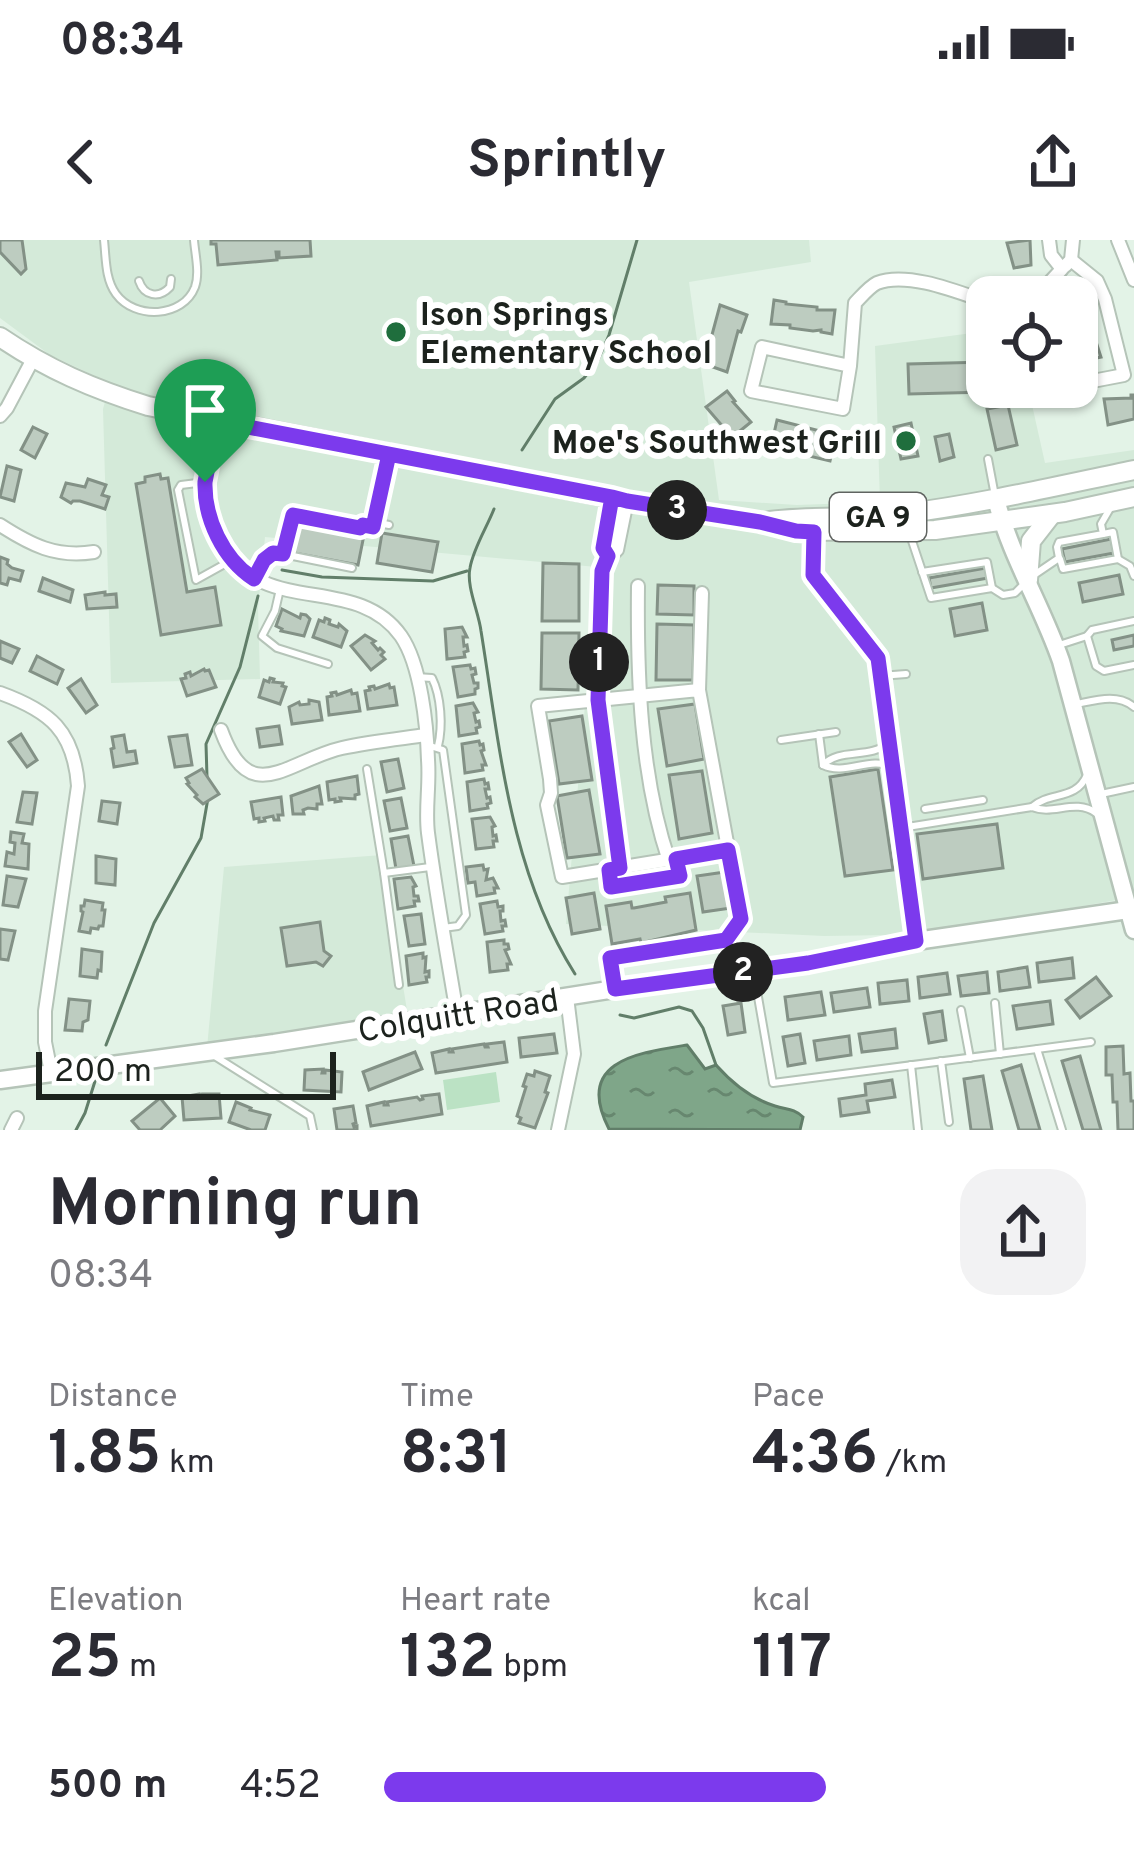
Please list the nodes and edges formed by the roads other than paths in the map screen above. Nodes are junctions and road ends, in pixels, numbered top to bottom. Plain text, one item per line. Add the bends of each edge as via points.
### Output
1 (104, 240) edge
2 (194, 240) edge
3 (1049, 240) edge
4 (1073, 240) edge
5 (1124, 246) edge
6 (1066, 265) junction
7 (1056, 276) edge
8 (1087, 276) edge
9 (172, 279) dead end
10 (1134, 280) edge
11 (139, 281) dead end
12 (1098, 283) edge
13 (966, 295) edge
14 (0, 337) edge
15 (33, 359) junction
16 (850, 366) junction
17 (1098, 380) edge
18 (0, 416) edge
19 (217, 421) junction
20 (389, 454) junction
21 (988, 459) dead end
22 (1134, 470) edge
23 (205, 482) junction
24 (619, 499) junction
25 (995, 499) junction
26 (1124, 499) edge
27 (1059, 513) junction
28 (1088, 515) dead end
29 (374, 522) junction
30 (760, 522) junction
31 (1001, 522) junction
32 (0, 525) edge
33 (389, 525) dead end
34 (910, 531) junction
35 (1099, 531) junction
36 (814, 532) junction
37 (94, 552) dead end
38 (283, 554) junction
39 (1060, 558) junction
40 (1118, 559) junction
41 (232, 560) junction
42 (352, 568) dead end
43 (921, 572) junction
44 (1134, 576) edge
45 (254, 579) junction
46 (1028, 580) junction
47 (638, 586) dead end
48 (992, 588) junction
49 (280, 589) junction
50 (702, 593) dead end
51 (1134, 621) edge
52 (1087, 636) junction
53 (1056, 646) junction
54 (328, 664) dead end
55 (1134, 665) edge
56 (906, 674) dead end
57 (880, 676) junction
58 (699, 690) junction
59 (0, 693) edge
60 (638, 697) junction
61 (598, 700) junction
62 (1073, 704) junction
63 (1133, 704) edge
64 (221, 730) dead end
65 (836, 732) dead end
66 (819, 734) junction
67 (781, 740) dead end
68 (430, 742) junction
69 (889, 742) junction
70 (823, 765) junction
71 (892, 766) junction
72 (1090, 768) junction
73 (367, 769) dead end
74 (1134, 787) edge
75 (1097, 795) junction
76 (1031, 807) junction
77 (925, 809) dead end
78 (985, 815) junction
79 (1103, 818) junction
80 (901, 828) junction
81 (728, 850) junction
82 (673, 860) junction
83 (434, 866) junction
84 (614, 869) junction
85 (384, 873) junction
86 (1128, 910) junction
87 (443, 928) junction
88 (1134, 930) edge
89 (916, 941) junction
90 (753, 970) junction
91 (399, 985) dead end
92 (615, 989) junction
93 (566, 997) junction
94 (995, 1003) dead end
95 (961, 1010) dead end
96 (457, 1014) junction
97 (1091, 1042) dead end
98 (1037, 1049) junction
99 (208, 1052) junction
100 (1000, 1054) junction
101 (970, 1058) junction
102 (941, 1061) junction
103 (911, 1065) junction
104 (51, 1072) junction
105 (0, 1080) edge
106 (949, 1122) dead end
107 (313, 1130) edge
108 (558, 1130) edge
109 (918, 1130) edge
110 (1062, 1130) edge

1 - 2 lane via 116,294 152,313 184,303 194,290
3 - 6 street
4 - 6 street
5 - 10 street
6 - 7 street
6 - 8 street
9 - 11 lane via 160,294 142,290
12 - 17 street via 1124,375
13 - 16 street via 902,279 875,284 855,304
14 - 15 main road, GA 9
15 - 18 street
15 - 19 main road, GA 9 via 101,392
16 - 16 street via 843,409 751,391 762,347
19 - 20 main road, GA 9
19 - 23 street
20 - 24 main road, GA 9
20 - 29 lane
21 - 25 lane
22 - 25 main road, GA 9
23 - 41 street via 210,519
23 - 41 lane via 178,490 196,580
24 - 30 main road, GA 9
24 - 61 street via 603,548
25 - 30 main road, GA 9 via 898,515
25 - 31 street
26 - 27 main road, GA 9
26 - 35 lane
27 - 28 lane
27 - 31 main road, GA 9
27 - 46 main road via 1031,541
29 - 33 lane
29 - 38 lane via 360,528 293,515
30 - 36 main road, GA 9
31 - 34 main road, GA 9
31 - 46 street
32 - 37 street via 52,552
34 - 36 main road, GA 9
34 - 43 lane
35 - 39 lane via 1059,542
35 - 40 lane via 1113,532
36 - 57 lane via 813,575 878,658
38 - 42 lane
38 - 45 lane via 267,557
39 - 40 lane via 1063,569
39 - 46 lane
40 - 44 lane
41 - 45 street
43 - 48 lane via 931,598
43 - 48 lane via 987,562
45 - 49 street
46 - 48 lane via 1015,593
46 - 53 street
47 - 60 street
49 - 54 lane via 262,636
49 - 68 street via 353,602 388,622 412,658
50 - 58 street
51 - 52 lane
52 - 53 lane
52 - 55 lane via 1104,671
53 - 62 street
56 - 57 lane
57 - 69 lane
58 - 60 street
58 - 81 street
59 - 104 street via 54,722 76,766 45,1011
60 - 61 street
60 - 82 street via 660,834
61 - 84 street
61 - 84 street via 538,706 547,805 562,878
62 - 63 lane
62 - 72 street
64 - 68 street via 233,761 262,775 341,748
65 - 66 lane
66 - 67 lane
66 - 70 lane
68 - 83 street
68 - 87 lane via 443,750 466,916
69 - 70 lane
69 - 71 lane
70 - 71 lane
71 - 80 lane
72 - 75 street
72 - 76 lane via 1073,793
73 - 85 lane
74 - 75 lane
75 - 79 street
76 - 78 lane
76 - 79 lane via 1079,806
77 - 78 lane via 982,796
78 - 80 lane
79 - 86 street
80 - 89 lane
81 - 82 street
81 - 92 street via 741,919 733,932 713,943 610,958
82 - 84 street
82 - 84 street via 680,876 611,887
83 - 85 lane
83 - 87 street
85 - 91 lane
86 - 88 street
86 - 89 street, Colquitt Road
87 - 96 street
89 - 90 street, Colquitt Road
90 - 92 street, Colquitt Road
90 - 103 lane via 773,1083
92 - 93 street, Colquitt Road
93 - 96 street, Colquitt Road
93 - 108 street via 574,1054
94 - 100 lane
95 - 101 lane
96 - 99 street, Colquitt Road
97 - 98 lane
98 - 100 lane
98 - 110 lane
99 - 104 street, Colquitt Road
99 - 107 lane via 310,1117
100 - 101 lane
101 - 102 lane
102 - 103 lane
102 - 106 lane
103 - 109 lane
104 - 105 street, Colquitt Road

